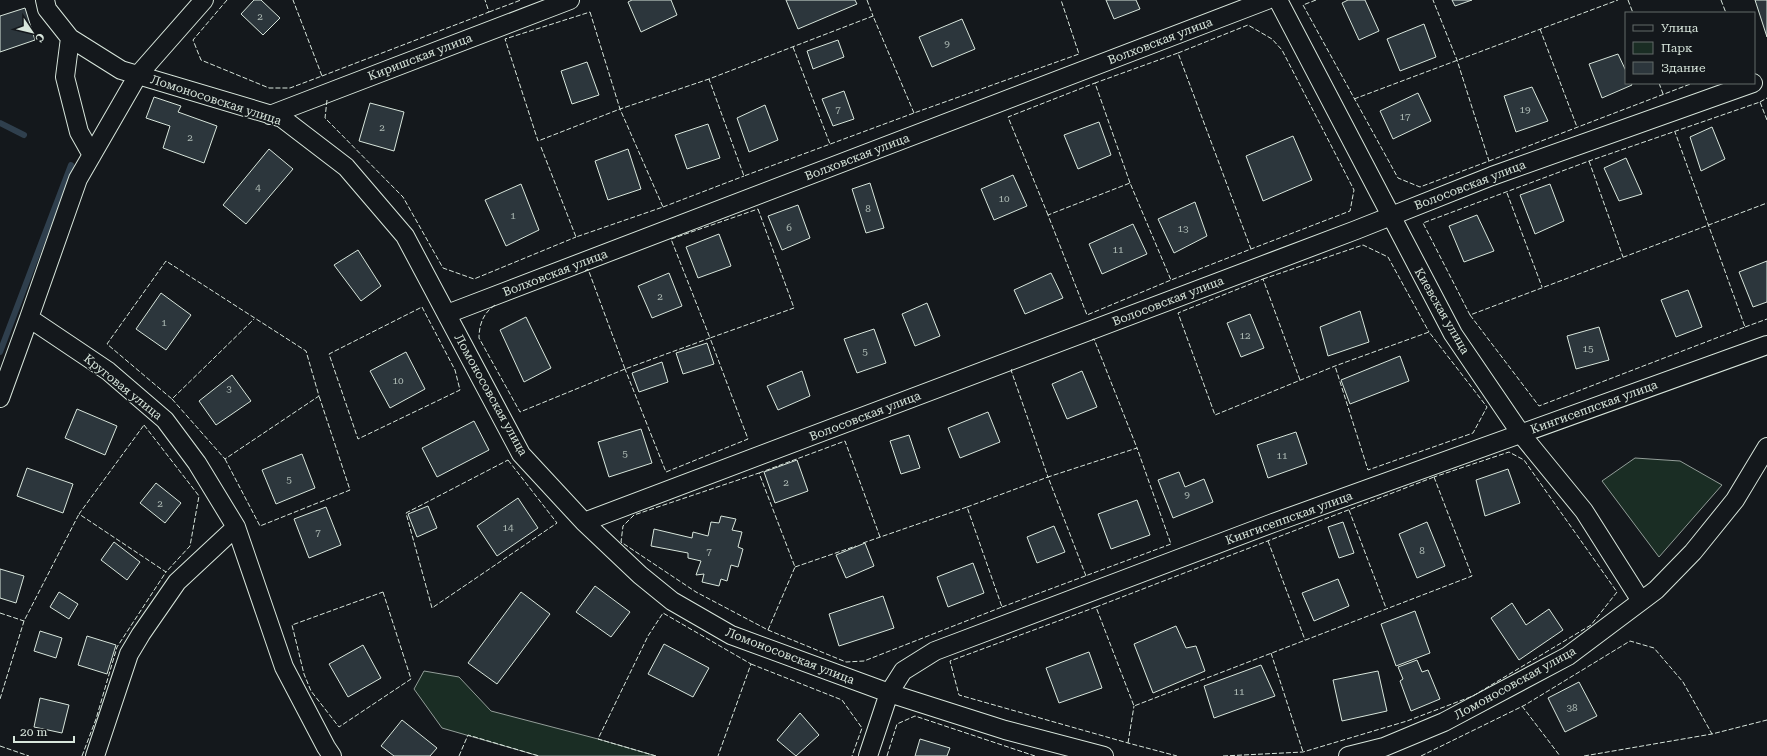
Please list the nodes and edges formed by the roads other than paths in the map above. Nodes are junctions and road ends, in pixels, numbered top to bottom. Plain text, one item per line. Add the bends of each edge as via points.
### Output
1 (204, 0) edge
2 (570, 0) edge
3 (1267, 0) edge
4 (1278, 0) edge
5 (46, 4) edge
6 (70, 38) junction
7 (138, 75) junction
8 (1767, 78) edge
9 (1755, 82) edge
10 (1750, 84) edge
11 (270, 115) junction
12 (92, 155) junction
13 (1390, 216) junction
14 (447, 314) junction
15 (30, 318) junction
16 (1767, 344) edge
17 (0, 398) edge
18 (1521, 434) junction
19 (1767, 447) edge
20 (584, 522) junction
21 (236, 527) junction
22 (1641, 601) junction
23 (889, 693) junction
24 (95, 756) edge
25 (332, 756) edge
26 (868, 756) edge
27 (1104, 756) edge
28 (1348, 756) edge

1 - 7 street
2 - 11 street, Киришская улица
3 - 14 street, Волховская улица
4 - 13 street, Киевская улица
5 - 6 street, Ломоносовская улица
6 - 7 street, Ломоносовская улица via 121,70
6 - 12 street via 65,77 79,132
7 - 11 street, Ломоносовская улица
7 - 12 street
8 - 9 street, Волосовская улица
10 - 13 street, Волосовская улица via 1492,176
11 - 14 street, Ломоносовская улица via 282,118 346,167 405,236
12 - 15 street via 78,179
13 - 18 street, Киевская улица via 1453,334
13 - 20 street, Волосовская улица
14 - 20 street, Ломоносовская улица via 521,454
15 - 17 street
15 - 21 street, Круговая улица via 108,371 165,420 197,463
16 - 18 street, Кингисеппская улица
18 - 22 street, Киевская улица via 1584,511
18 - 23 street, Кингисеппская улица via 1274,523 935,651 903,671
19 - 22 street, Ломоносовская улица via 1735,500 1693,552 1656,590
20 - 23 street, Ломоносовская улица via 640,575 672,601 731,635
21 - 24 street via 177,582 141,634 129,654
21 - 25 street, Круговая улица via 284,667
22 - 28 street, Ломоносовская улица via 1568,656 1444,722 1384,747
23 - 26 street, Кингисеппская улица
23 - 27 street, Ломоносовская улица via 1005,730

